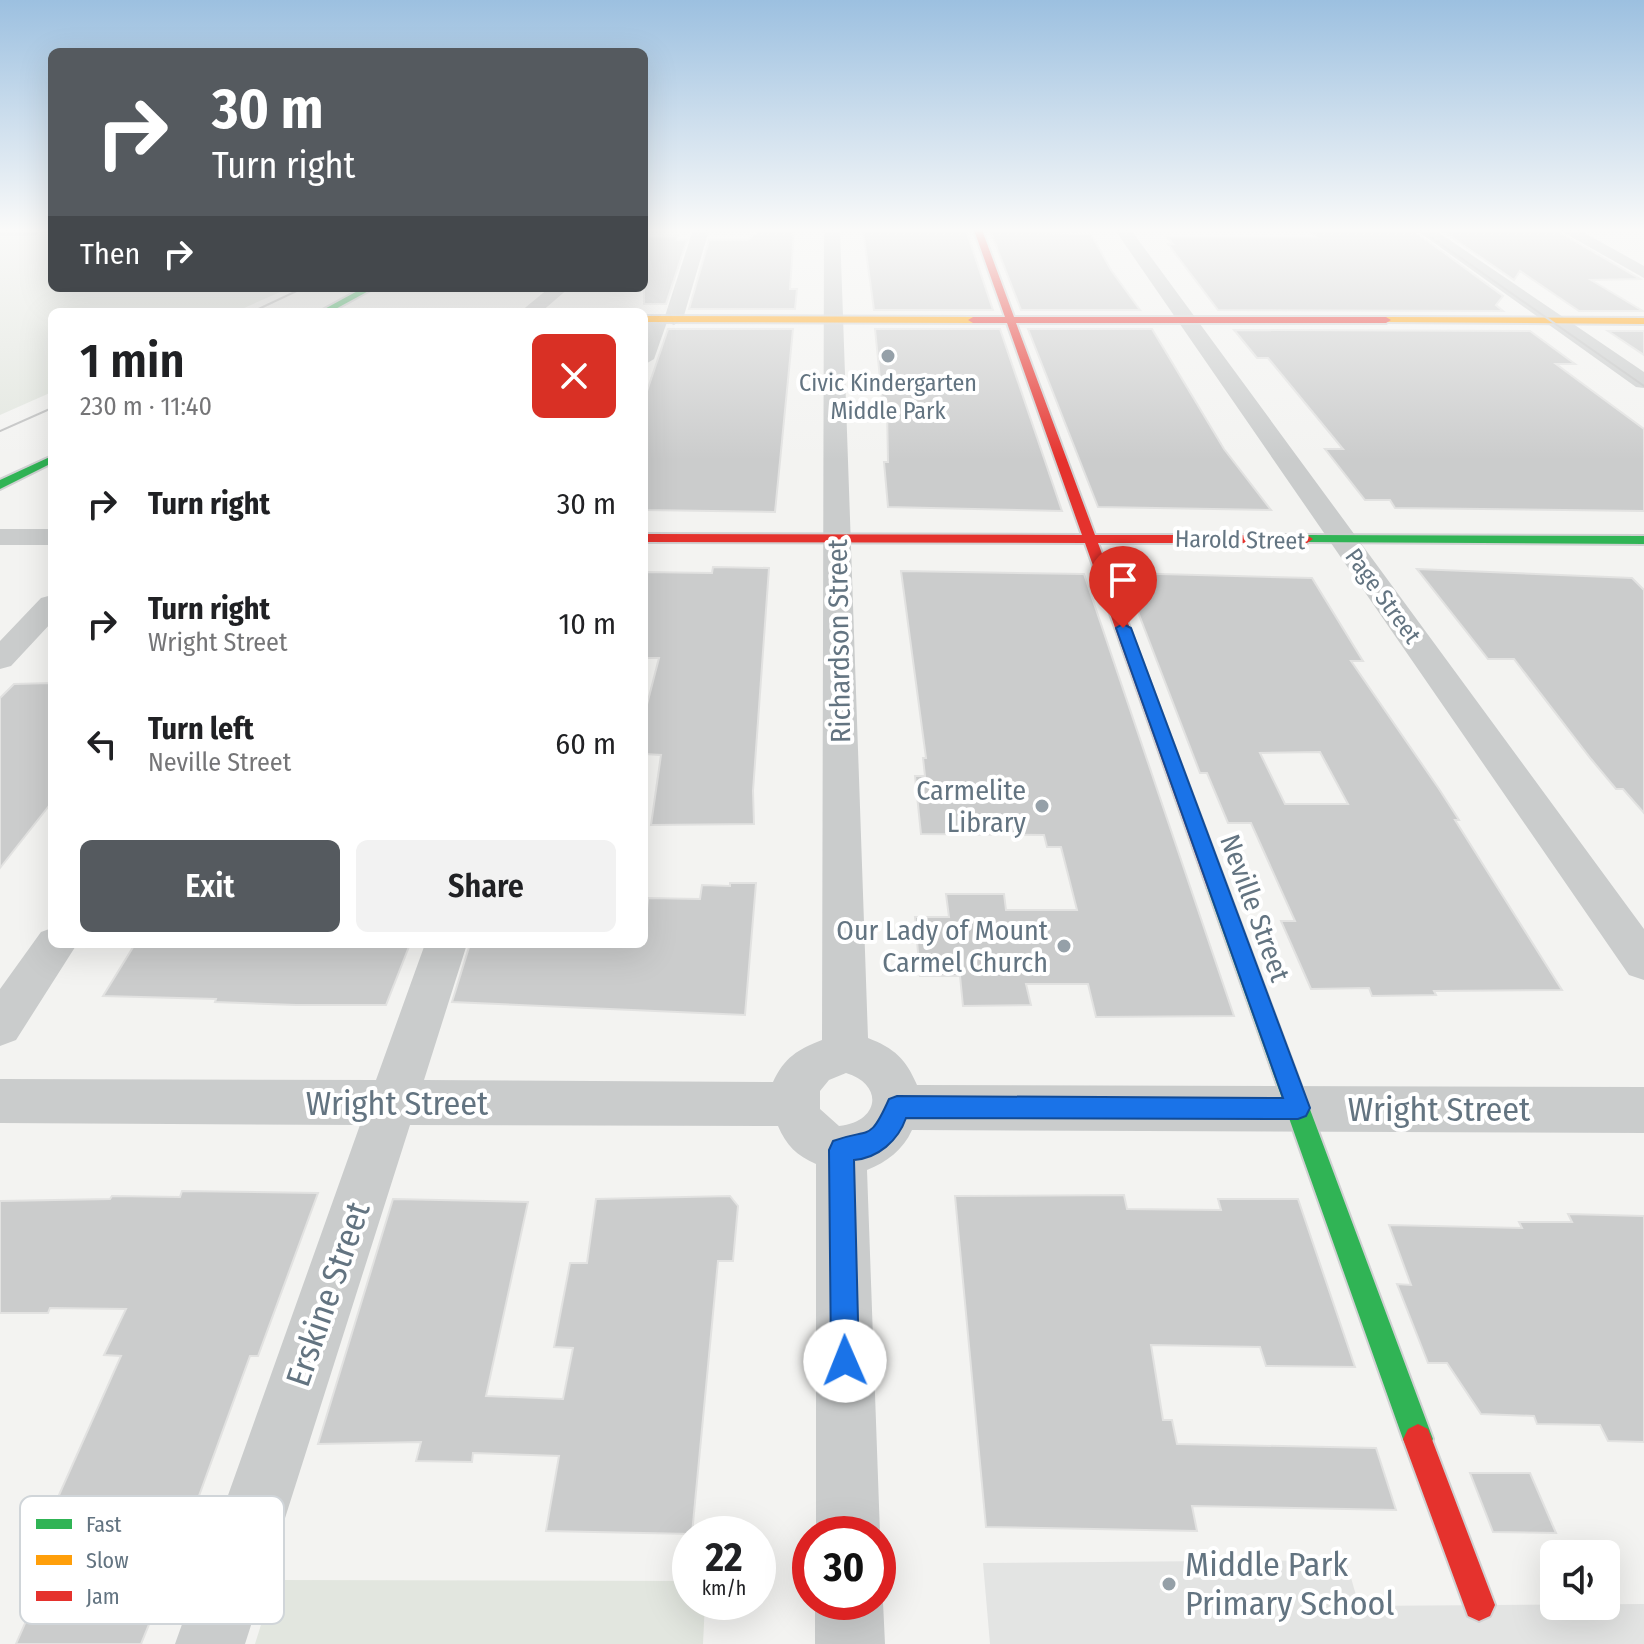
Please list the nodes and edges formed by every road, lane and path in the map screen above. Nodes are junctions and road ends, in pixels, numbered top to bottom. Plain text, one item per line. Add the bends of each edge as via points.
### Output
1 (835, 307) edge
2 (1006, 307) edge
3 (1178, 307) edge
4 (1535, 307) edge
5 (659, 319) edge
6 (836, 319) junction
7 (1011, 320) junction
8 (1187, 320) junction
9 (1556, 321) junction
10 (1644, 321) edge
11 (648, 348) edge
12 (1644, 382) edge
13 (48, 444) edge
14 (48, 461) edge
15 (0, 467) edge
16 (0, 485) edge
17 (0, 537) edge
18 (48, 537) edge
19 (1090, 537) junction
20 (648, 538) edge
21 (838, 540) junction
22 (1644, 540) edge
23 (1344, 541) junction
24 (48, 608) edge
25 (4, 651) edge
26 (53, 948) edge
27 (445, 948) edge
28 (1644, 962) edge
29 (0, 1026) edge
30 (845, 1052) junction
31 (0, 1101) edge
32 (392, 1103) junction
33 (793, 1104) junction
34 (897, 1107) junction
35 (1298, 1108) junction
36 (1644, 1110) edge
37 (841, 1150) junction
38 (260, 1496) edge
39 (848, 1516) edge
40 (1479, 1605) dead end
41 (849, 1620) edge
42 (217, 1624) edge
43 (210, 1644) edge
44 (850, 1644) edge

1 - 6 street, Richardson Street
2 - 7 street, Neville Street
3 - 8 street, Page Street
4 - 9 street
5 - 6 street
5 - 11 street
6 - 7 street
6 - 21 street, Richardson Street
7 - 8 street
7 - 19 street, Neville Street
8 - 9 street
8 - 23 street, Page Street
9 - 10 street
9 - 12 street
13 - 15 street
14 - 16 street
17 - 18 street
19 - 21 street, Harold Street
19 - 23 street, Harold Street
19 - 35 street, Neville Street
20 - 21 street, Harold Street
21 - 30 street, Richardson Street
22 - 23 street, Harold Street
23 - 28 street, Page Street
24 - 25 street
26 - 29 street
27 - 32 street, Erskine Street
30 - 33 street via 809,1066 799,1077
30 - 34 street via 879,1066 890,1078
31 - 32 street, Wright Street
32 - 33 street, Wright Street
32 - 38 street, Erskine Street
33 - 37 street via 813,1139
34 - 35 street, Wright Street
34 - 37 street via 879,1139
35 - 36 street, Wright Street
35 - 40 street, Neville Street
37 - 39 street
41 - 44 street
42 - 43 street, Erskine Street

